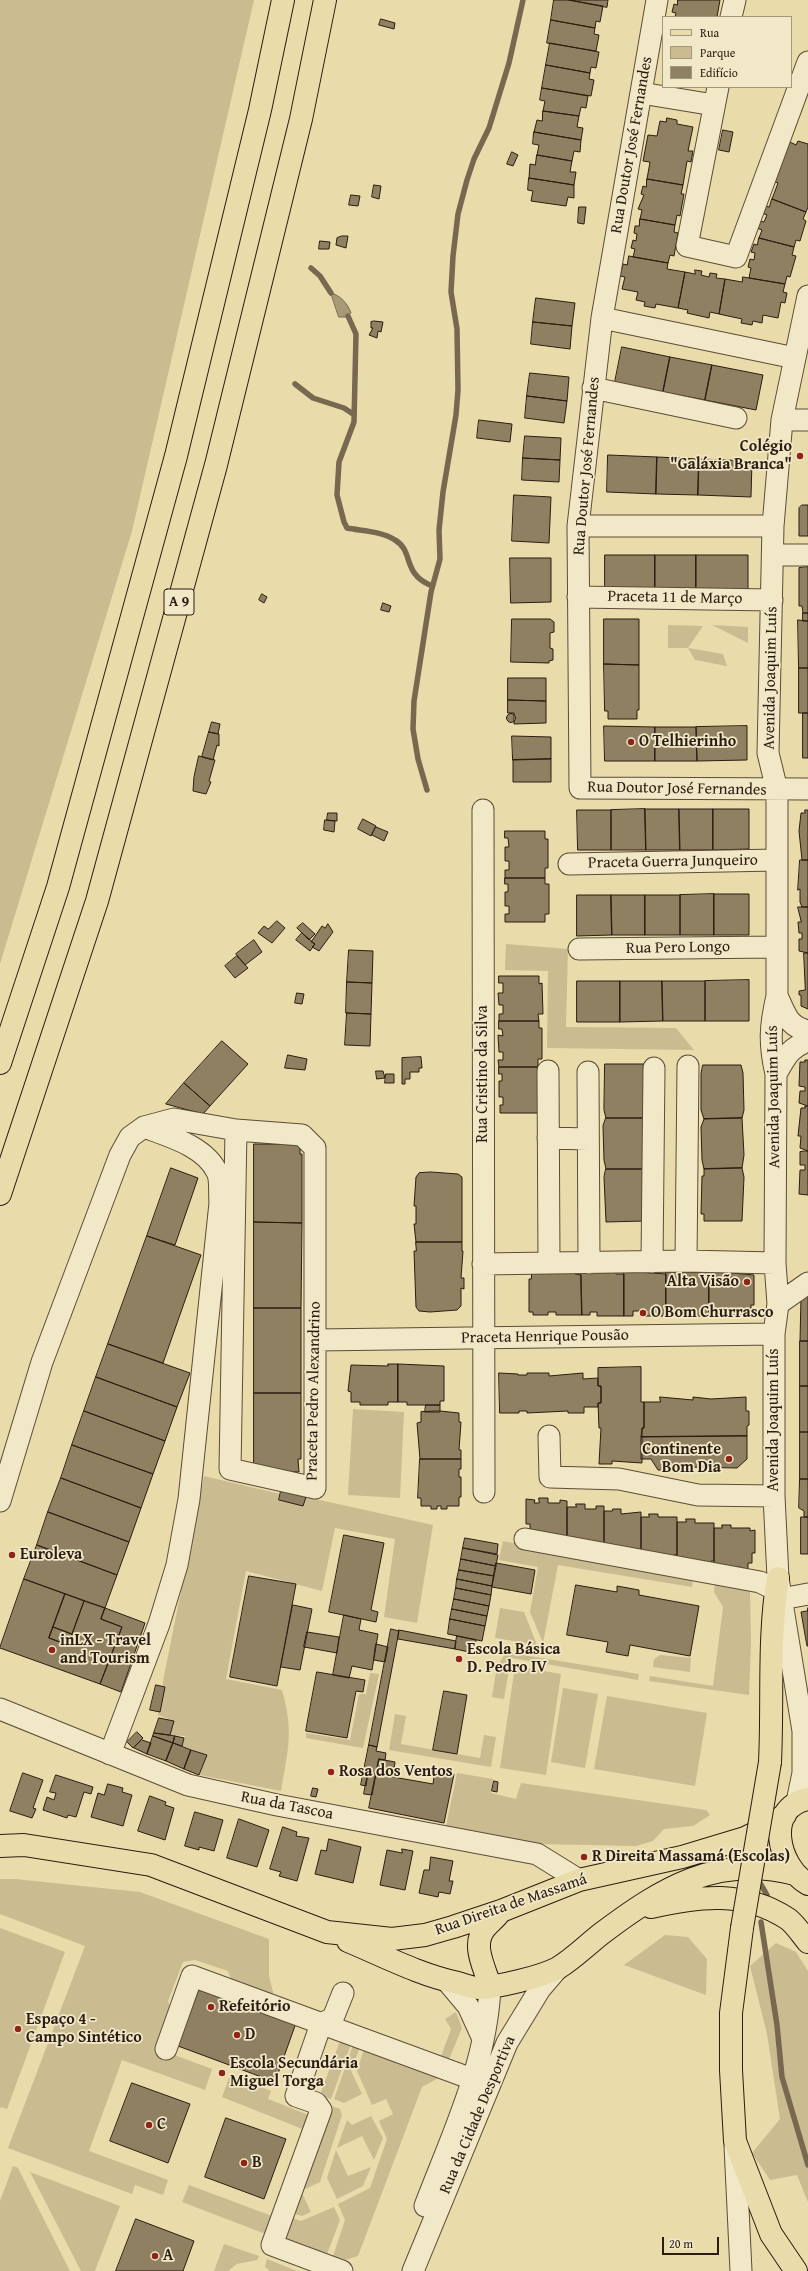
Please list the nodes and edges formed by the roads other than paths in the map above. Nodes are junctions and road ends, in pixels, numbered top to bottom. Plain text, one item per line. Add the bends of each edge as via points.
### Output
1 (283, 0) edge
2 (325, 0) edge
3 (657, 0) edge
4 (735, 0) edge
5 (731, 16) edge
6 (808, 62) edge
7 (641, 93) junction
8 (716, 96) edge
9 (808, 296) edge
10 (602, 318) junction
11 (795, 358) junction
12 (593, 388) junction
13 (736, 418) dead end
14 (782, 420) junction
15 (808, 420) edge
16 (578, 526) junction
17 (773, 526) junction
18 (773, 555) junction
19 (808, 555) edge
20 (578, 597) junction
21 (772, 600) junction
22 (808, 789) edge
23 (777, 790) junction
24 (483, 810) dead end
25 (777, 860) junction
26 (569, 864) dead end
27 (777, 947) junction
28 (579, 949) dead end
29 (777, 996) junction
30 (808, 1031) edge
31 (808, 1041) edge
32 (0, 1063) edge
33 (688, 1066) dead end
34 (654, 1068) dead end
35 (548, 1071) dead end
36 (588, 1072) dead end
37 (776, 1074) junction
38 (144, 1127) junction
39 (236, 1130) junction
40 (548, 1138) junction
41 (588, 1139) junction
42 (0, 1194) edge
43 (686, 1261) junction
44 (652, 1262) junction
45 (549, 1263) junction
46 (589, 1263) junction
47 (775, 1263) junction
48 (483, 1264) junction
49 (808, 1282) edge
50 (778, 1304) junction
51 (774, 1334) junction
52 (484, 1338) junction
53 (316, 1340) junction
54 (549, 1436) dead end
55 (484, 1492) dead end
56 (774, 1496) junction
57 (0, 1501) edge
58 (525, 1539) dead end
59 (778, 1589) junction
60 (808, 1594) edge
61 (802, 1687) edge
62 (0, 1709) edge
63 (110, 1754) junction
64 (797, 1806) edge
65 (0, 1846) edge
66 (802, 1879) edge
67 (579, 1880) junction
68 (501, 1911) junction
69 (632, 1912) junction
70 (327, 1932) junction
71 (808, 1942) edge
72 (558, 1968) junction
73 (447, 1981) junction
74 (490, 1986) junction
75 (343, 1993) dead end
76 (320, 2024) junction
77 (483, 2038) junction
78 (166, 2049) dead end
79 (464, 2076) dead end
80 (735, 2141) junction
81 (342, 2271) edge
82 (400, 2271) edge
83 (414, 2271) edge
84 (741, 2271) edge
85 (796, 2271) edge

1 - 32 main road, A 9 via 260,110 176,456 58,887
2 - 42 main road, A 9 via 301,119 216,465 97,900
3 - 7 street, Rua Doutor José Fernandes
4 - 5 street
6 - 8 street via 736,257 687,246
7 - 8 street
7 - 10 street, Rua Doutor José Fernandes
9 - 11 street, Avenida Joaquim Luís
10 - 11 street
10 - 12 street, Rua Doutor José Fernandes
11 - 14 street, Avenida Joaquim Luís
12 - 13 street
12 - 16 street, Rua Doutor José Fernandes
14 - 15 street
14 - 17 street, Avenida Joaquim Luís
16 - 17 street
16 - 20 street, Rua Doutor José Fernandes
17 - 18 street, Avenida Joaquim Luís
18 - 19 street
18 - 21 street, Avenida Joaquim Luís
20 - 21 street, Praceta 11 de Março
20 - 23 street, Rua Doutor José Fernandes via 580,788
21 - 23 street, Avenida Joaquim Luís via 768,753
22 - 23 street
23 - 25 street, Avenida Joaquim Luís
24 - 48 street, Rua Cristino da Silva
25 - 26 street, Praceta Guerra Junqueiro
25 - 27 street, Avenida Joaquim Luís
27 - 28 street, Rua Pero Longo
27 - 29 street, Avenida Joaquim Luís
29 - 30 street via 789,1022 796,1028
29 - 37 street, Avenida Joaquim Luís via 771,1023 771,1050
31 - 37 street via 789,1052
33 - 43 street
34 - 44 street
35 - 40 street
36 - 41 street
37 - 47 street, Avenida Joaquim Luís
38 - 39 street via 174,1119
38 - 57 street via 130,1137 120,1155 42,1362
38 - 63 street via 201,1153 217,1172 220,1203 189,1499 177,1565 159,1624
39 - 53 street, Praceta Pedro Alexandrino via 302,1135 315,1148
39 - 53 street, Praceta Pedro Alexandrino via 230,1469 315,1488
40 - 41 street
40 - 45 street
41 - 46 street
43 - 44 street
43 - 47 street
44 - 46 street
45 - 46 street
45 - 48 street
47 - 50 street, Avenida Joaquim Luís
48 - 52 street, Rua Cristino da Silva
49 - 50 street
50 - 51 street, Avenida Joaquim Luís
51 - 52 street, Praceta Henrique Pousão
51 - 56 street, Avenida Joaquim Luís
52 - 53 street, Praceta Henrique Pousão
52 - 55 street, Rua Cristino da Silva
54 - 56 street via 550,1478 619,1479 698,1495
56 - 59 street, Avenida Joaquim Luís
58 - 59 street via 760,1582
59 - 60 street
59 - 61 street, Avenida Joaquim Luís
59 - 80 main road, bridge via 772,1611 773,1711 770,1762 742,1928 731,2013
61 - 64 street, Avenida Joaquim Luís via 804,1752 802,1786
62 - 63 street, Rua da Tascoa
63 - 67 street, Rua da Tascoa via 188,1785 277,1805 537,1854
64 - 66 main road via 780,1826 780,1846
64 - 67 main road, Rua Direita de Massamá via 745,1838 682,1857
65 - 70 main road, Rua Direita de Massamá via 24,1845 151,1865
66 - 69 main road via 772,1868 743,1866 708,1873 677,1884
67 - 68 main road, Rua Direita de Massamá
68 - 70 main road, Rua Direita de Massamá via 425,1935 392,1938
68 - 74 main road via 479,1938 479,1949
69 - 71 main road via 687,1898 718,1896 759,1906 788,1920
69 - 72 main road
70 - 73 main road
72 - 74 main road via 520,1981
72 - 83 street, Rua da Cidade Desportiva via 540,1989 507,2043
73 - 74 main road via 478,1988
73 - 77 street via 468,2006
74 - 77 street, Rua da Cidade Desportiva
75 - 76 street via 332,2018
76 - 78 street via 192,1976
76 - 79 street
76 - 81 street via 296,2096 316,2104 321,2110 272,2246
77 - 82 street, Rua da Cidade Desportiva via 477,2069
80 - 84 street
80 - 85 main road via 771,2234

